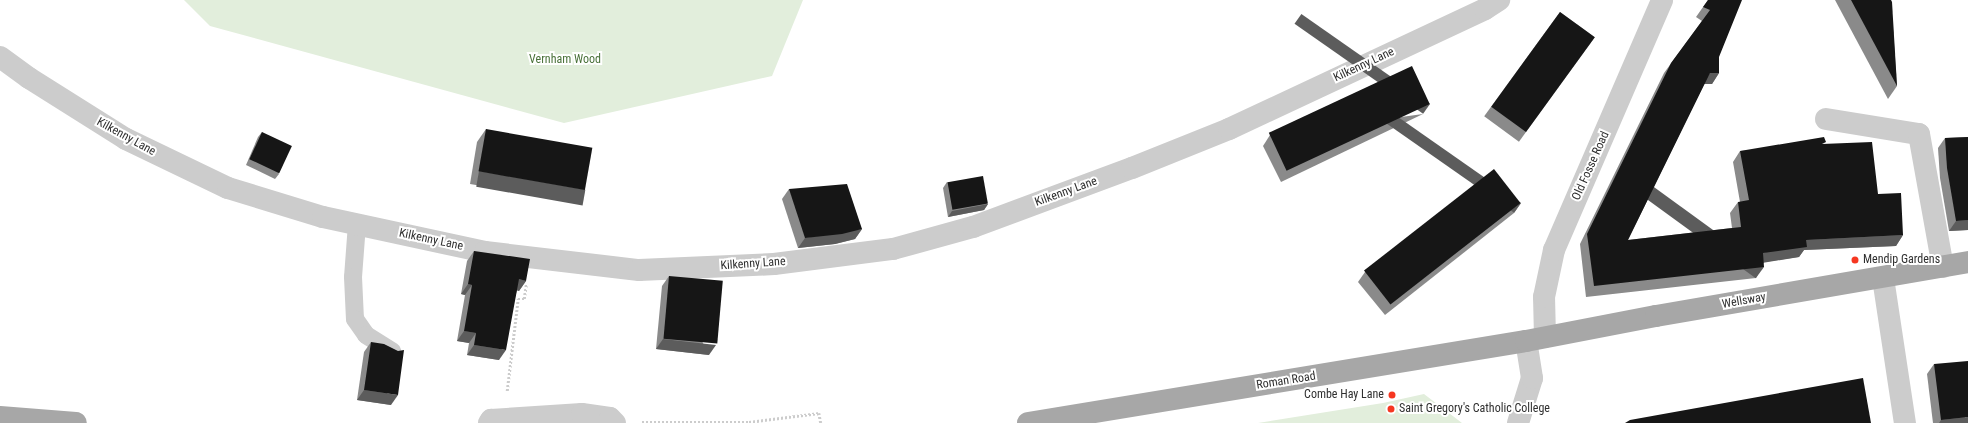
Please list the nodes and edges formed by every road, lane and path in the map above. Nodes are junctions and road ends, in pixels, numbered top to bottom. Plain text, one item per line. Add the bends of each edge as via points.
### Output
1 (1499, 0) edge
2 (1662, 0) edge
3 (0, 57) edge
4 (1826, 119) dead end
5 (357, 224) junction
6 (529, 257) junction
7 (1968, 262) edge
8 (1943, 266) junction
9 (1884, 278) junction
10 (1535, 339) junction
11 (392, 351) edge
12 (506, 398) dead end
13 (0, 417) edge
14 (636, 422) edge
15 (76, 423) edge
16 (489, 423) edge
17 (615, 423) edge
18 (821, 423) edge
19 (1028, 423) edge
20 (1518, 423) edge
21 (1904, 423) edge

1 - 6 street, Kilkenny Lane via 1485,9 1229,129 973,227 893,249 774,264 639,270
2 - 10 street, Old Fosse Road via 1554,250
3 - 5 street, Kilkenny Lane via 126,139 228,188 323,217
4 - 8 street via 1919,134
5 - 6 street, Kilkenny Lane via 485,252
5 - 11 lane via 355,319 366,335
6 - 12 path via 524,299 518,299
7 - 8 main road, Wellsway
8 - 9 main road, Wellsway
9 - 10 main road, Wellsway
9 - 21 street
10 - 19 main road, Roman Road
10 - 20 street via 1532,378
13 - 15 main road
14 - 18 path via 749,422 819,413
16 - 17 street via 491,420 582,414 610,418

